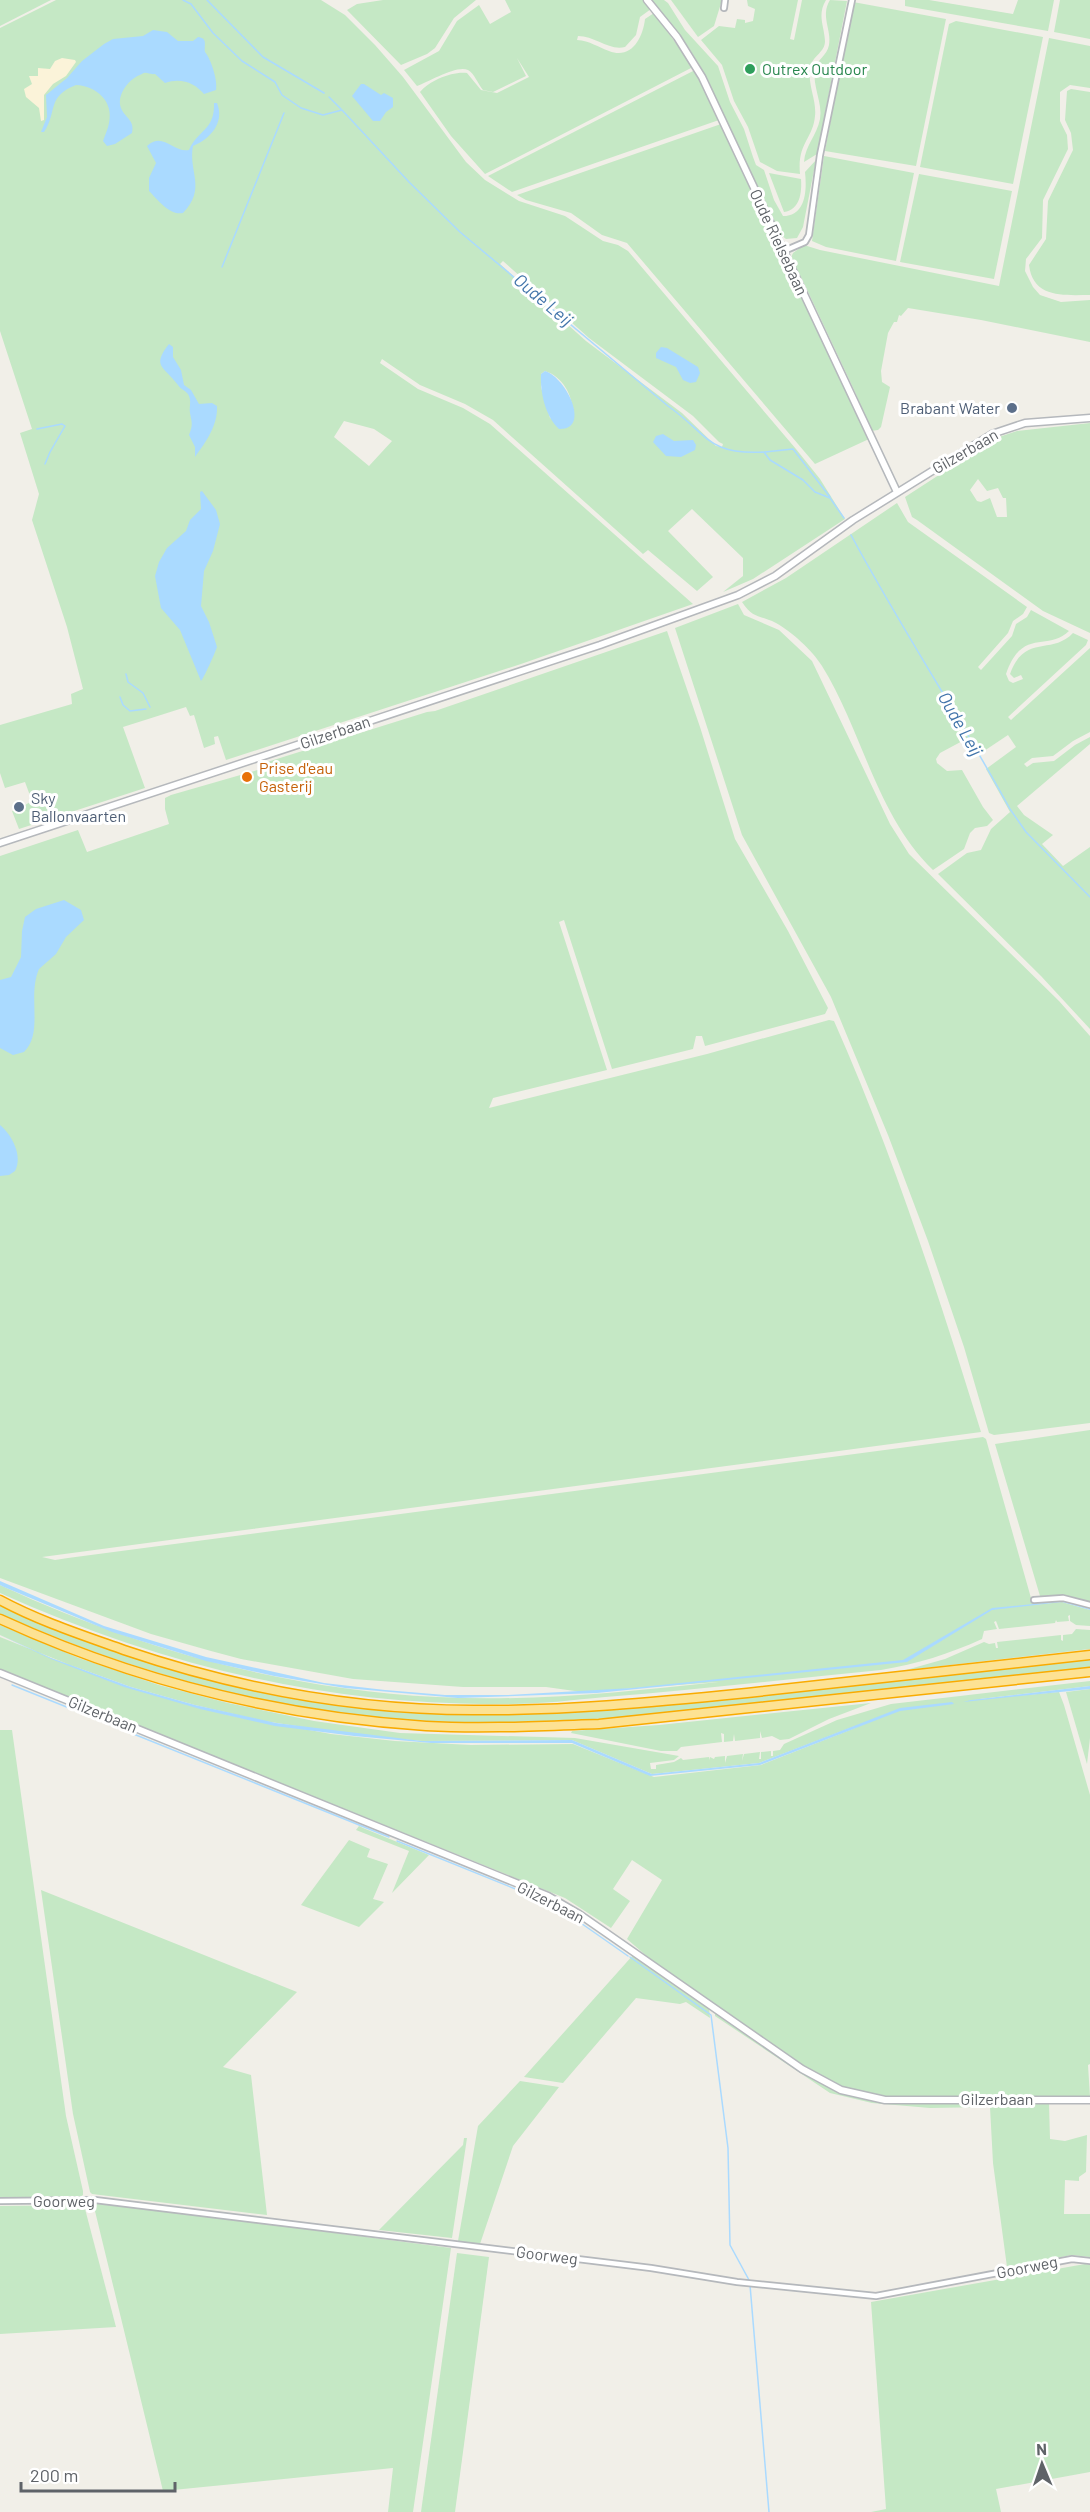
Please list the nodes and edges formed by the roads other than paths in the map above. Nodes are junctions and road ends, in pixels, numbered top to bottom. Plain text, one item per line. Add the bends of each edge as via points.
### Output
1 (647, 0) edge
2 (725, 0) edge
3 (852, 0) edge
4 (724, 8) dead end
5 (784, 251) junction
6 (1090, 418) edge
7 (897, 492) junction
8 (0, 843) edge
9 (0, 1600) edge
10 (1034, 1600) dead end
11 (1090, 1605) edge
12 (0, 1619) edge
13 (1090, 1655) edge
14 (0, 1672) edge
15 (1090, 1672) edge
16 (1090, 2100) edge
17 (0, 2201) edge
18 (1090, 2261) edge

1 - 5 street, Oude Rielsebaan via 697,69
2 - 4 street
3 - 5 street via 820,155 809,235 805,242
5 - 7 street, Oude Rielsebaan
6 - 7 street, Gilzerbaan via 1010,426
7 - 8 street, Gilzerbaan via 738,597
9 - 13 highway via 75,1633 200,1673 310,1696 425,1708 512,1710 629,1704
10 - 11 street via 1063,1598
12 - 15 highway via 69,1649 195,1691 318,1715 426,1726 598,1724
14 - 16 street, Gilzerbaan via 548,1896 802,2069 840,2090 892,2100
17 - 18 street, Goorweg via 95,2200 871,2296 1072,2259

